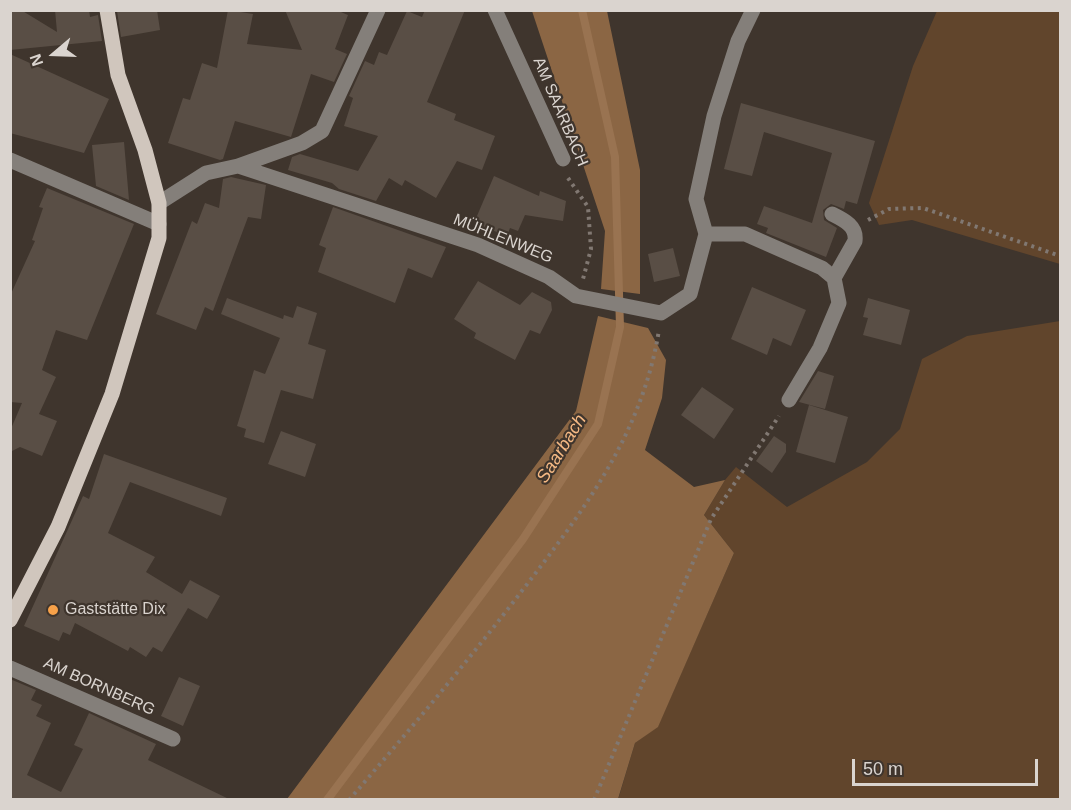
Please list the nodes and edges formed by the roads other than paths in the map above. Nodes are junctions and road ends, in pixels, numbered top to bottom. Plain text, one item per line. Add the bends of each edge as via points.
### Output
1 (106, 10) edge
2 (378, 10) edge
3 (495, 10) edge
4 (753, 10) edge
5 (563, 159) road end
6 (10, 160) edge
7 (238, 166) junction
8 (159, 203) junction
9 (832, 214) dead end
10 (159, 224) junction
11 (706, 234) junction
12 (834, 278) junction
13 (789, 400) road end
14 (10, 620) edge
15 (10, 668) edge
16 (173, 739) dead end

1 - 8 main road via 118,75
2 - 7 street via 322,131 302,143
3 - 5 street, AM SAARBACH
4 - 11 street via 738,41 714,116 696,199
6 - 10 street
7 - 8 street via 206,173
7 - 11 street, MÜHLENWEG via 478,245 549,276 576,296 654,312 690,294
8 - 10 main road
9 - 12 street via 852,226 856,234
10 - 14 main road via 159,238 112,394 58,527
11 - 12 street via 745,234 822,268
12 - 13 street via 839,303 820,348
15 - 16 street, AM BORNBERG

